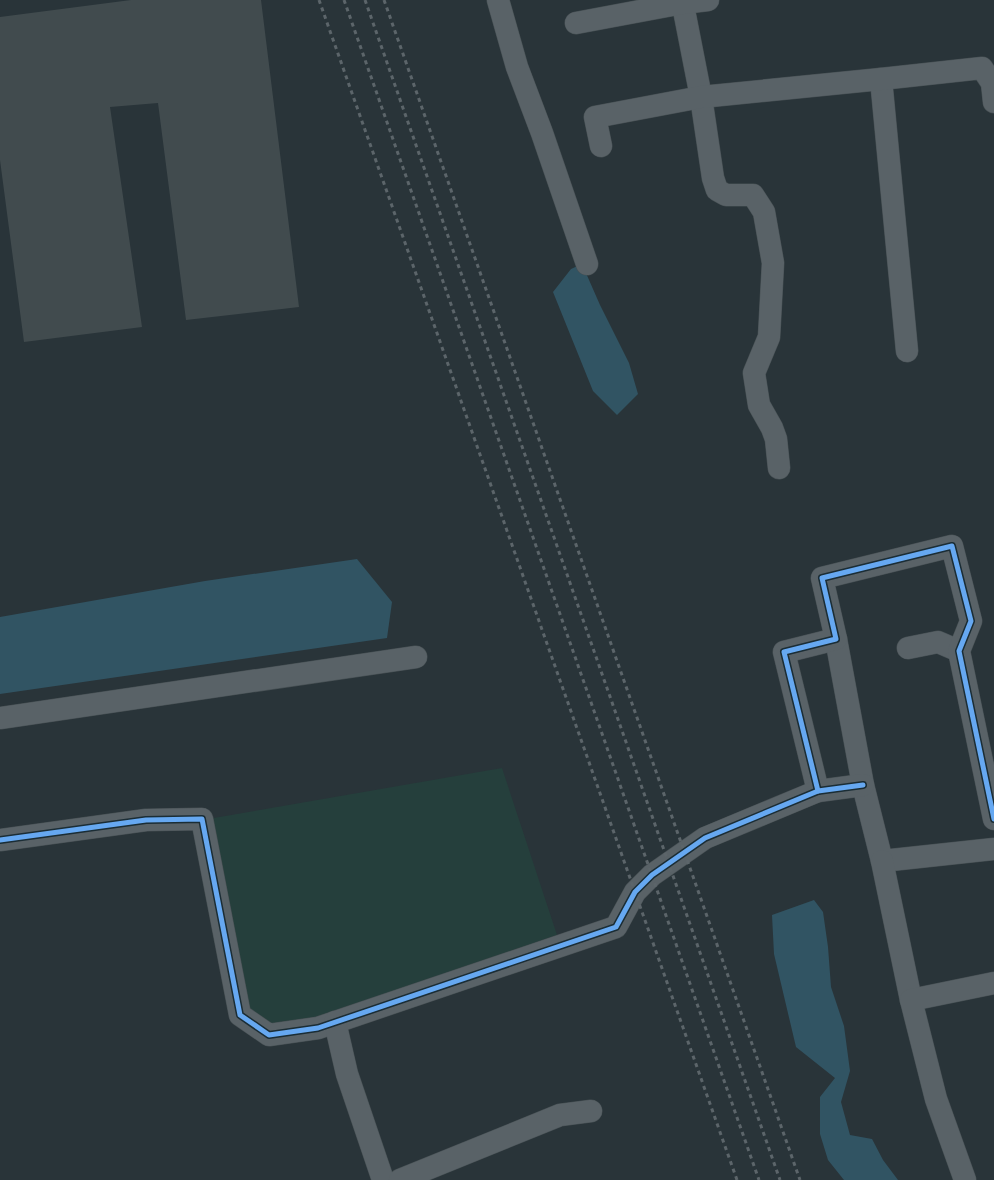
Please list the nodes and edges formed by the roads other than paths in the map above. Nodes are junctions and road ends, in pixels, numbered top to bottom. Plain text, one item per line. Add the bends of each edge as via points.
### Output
1 (498, 0) edge
2 (708, 0) edge
3 (682, 2) edge
4 (576, 23) dead end
5 (988, 66) edge
6 (881, 79) junction
7 (701, 97) junction
8 (994, 102) edge
9 (601, 146) dead end
10 (587, 264) dead end
11 (907, 351) dead end
12 (779, 468) dead end
13 (836, 639) junction
14 (908, 648) dead end
15 (959, 651) junction
16 (416, 657) dead end
17 (0, 718) edge
18 (863, 785) junction
19 (818, 792) junction
20 (994, 819) edge
21 (0, 840) edge
22 (994, 849) edge
23 (882, 861) junction
24 (994, 983) edge
25 (911, 1000) junction
26 (335, 1022) junction
27 (591, 1111) dead end
28 (383, 1180) edge
29 (400, 1180) edge
30 (966, 1180) edge

1 - 10 street via 517,67
2 - 3 street
3 - 4 street
3 - 7 street
5 - 6 street
5 - 8 street
6 - 7 street
6 - 11 street
7 - 9 street via 595,117
7 - 12 street via 717,190 726,195 753,195 764,212 773,263 769,338 754,373 759,405 776,439
13 - 15 street via 822,578 952,546 971,621
13 - 18 street
13 - 19 street via 784,652
14 - 15 street via 938,642
15 - 20 street
16 - 17 street
18 - 19 street
18 - 23 street
19 - 26 street via 705,838 652,875 635,892 616,927
21 - 26 street via 146,820 202,819 240,1015 269,1035 318,1028
22 - 23 street
23 - 25 street
24 - 25 street
25 - 30 street via 936,1100
26 - 28 street via 347,1074
27 - 29 street via 560,1115

